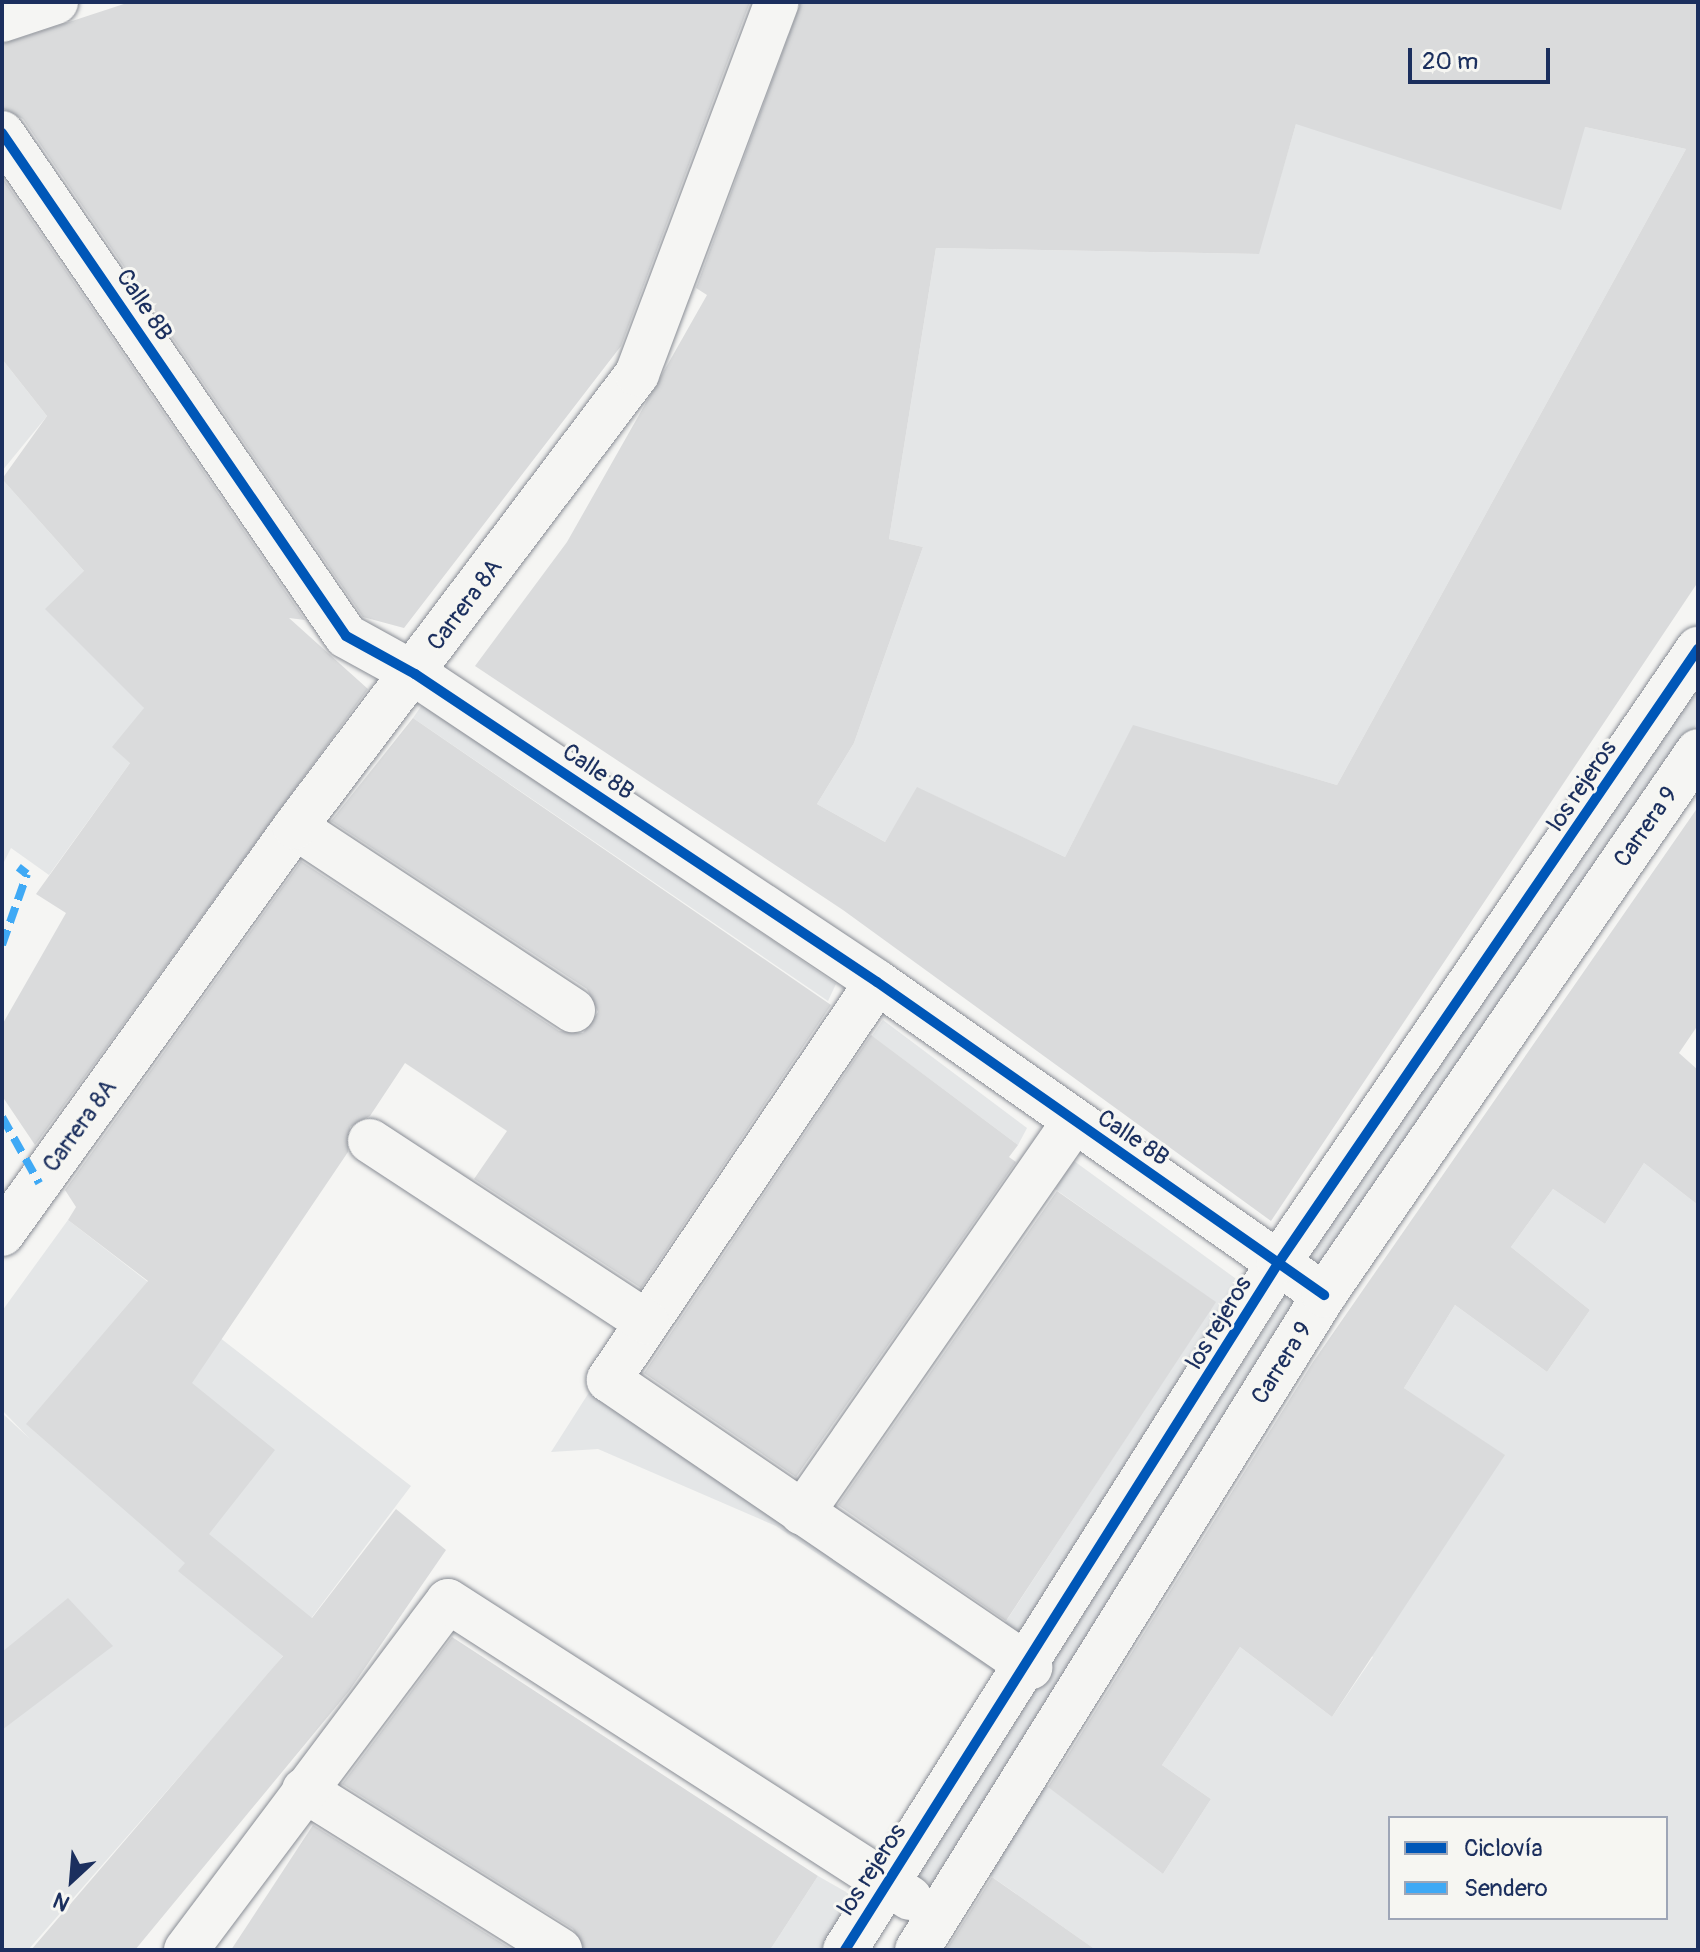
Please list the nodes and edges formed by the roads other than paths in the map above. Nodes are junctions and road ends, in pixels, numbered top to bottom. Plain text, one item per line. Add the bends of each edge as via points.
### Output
1 (56, 2) edge
2 (777, 2) edge
3 (2, 20) edge
4 (2, 133) edge
5 (1698, 649) edge
6 (415, 674) junction
7 (1698, 751) edge
8 (295, 827) junction
9 (877, 982) junction
10 (573, 1010) dead end
11 (1074, 1122) junction
12 (370, 1141) dead end
13 (2, 1234) edge
14 (1279, 1262) junction
15 (1324, 1295) junction
16 (647, 1322) junction
17 (802, 1513) junction
18 (1030, 1667) junction
19 (304, 1790) junction
20 (886, 1883) junction
21 (927, 1933) edge
22 (186, 1950) edge
23 (560, 1950) edge
24 (845, 1950) edge

1 - 3 street
2 - 6 street, Carrera 8A via 637,374
4 - 6 street, Calle 8B via 346,636
5 - 14 street, los rejeros
6 - 8 street, Carrera 8A
6 - 9 street, Calle 8B
7 - 15 street, Carrera 9
8 - 10 street
8 - 13 street, Carrera 8A
9 - 11 street, Calle 8B
9 - 16 street
11 - 14 street, Calle 8B
11 - 17 street
12 - 16 street
14 - 15 street, Calle 8B
14 - 18 street, los rejeros
15 - 21 street, Carrera 9
16 - 17 street via 609,1380
17 - 18 street
18 - 20 street, los rejeros
19 - 20 street via 448,1601
19 - 22 street
19 - 23 street
20 - 21 street
20 - 24 street, los rejeros

